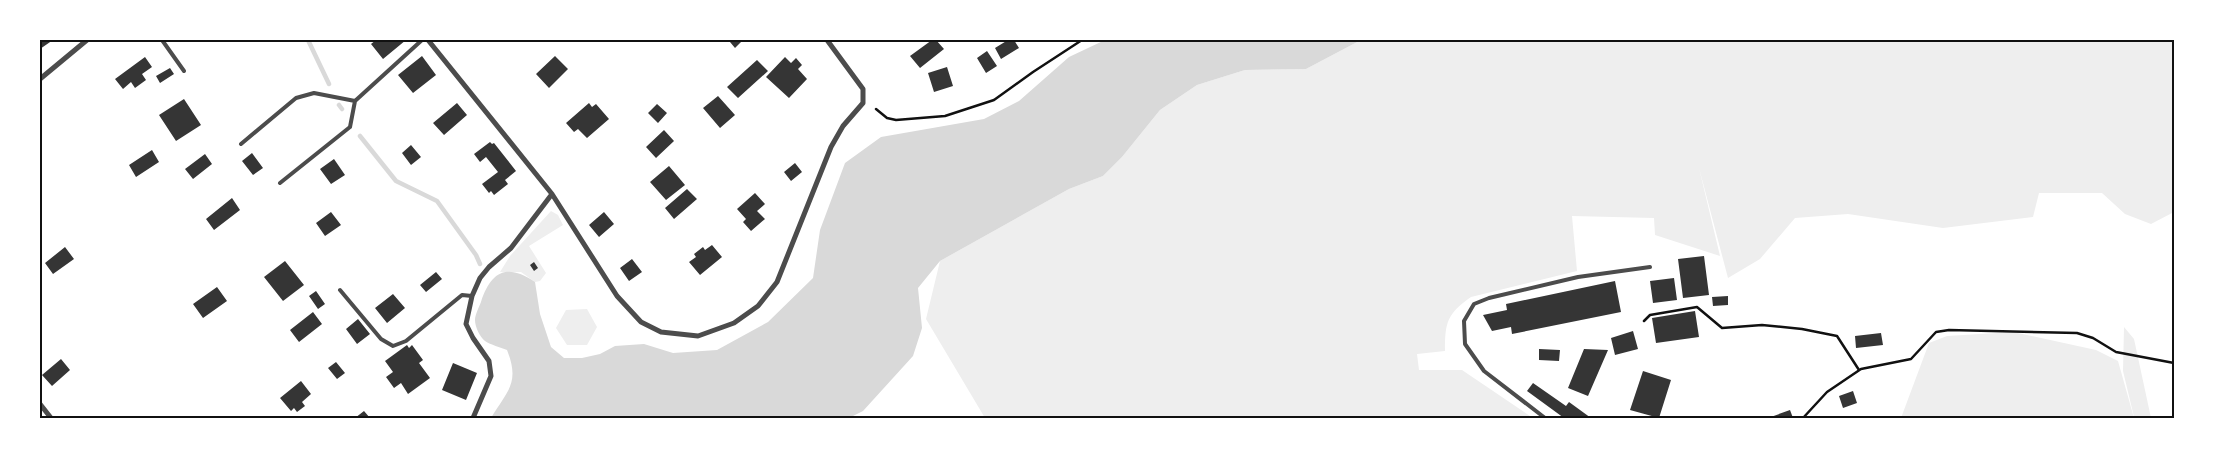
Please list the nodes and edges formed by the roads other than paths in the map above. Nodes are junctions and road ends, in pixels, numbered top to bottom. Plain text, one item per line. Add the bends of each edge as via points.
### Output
1 (87, 40) edge
2 (162, 40) edge
3 (422, 40) edge
4 (428, 40) edge
5 (827, 40) edge
6 (184, 70) dead end
7 (40, 79) edge
8 (355, 102) junction
9 (241, 144) dead end
10 (280, 183) dead end
11 (552, 194) junction
12 (1650, 267) dead end
13 (340, 290) dead end
14 (472, 296) junction
15 (40, 404) edge
16 (51, 418) edge
17 (473, 418) edge
18 (1545, 418) edge

1 - 7 street
2 - 6 lane
3 - 8 lane
4 - 11 street
5 - 11 street via 863,89 863,103 843,126 831,147 777,282 758,306 734,322 698,336 661,332 642,322 617,296
8 - 9 lane via 314,93 296,98
8 - 10 lane via 350,127
11 - 14 street via 510,248 480,278
12 - 18 lane via 1578,277 1474,304 1464,321 1465,344 1484,372
13 - 14 lane via 381,339 393,346 406,340 462,295
14 - 17 street via 466,324 489,361 491,376
15 - 16 street

